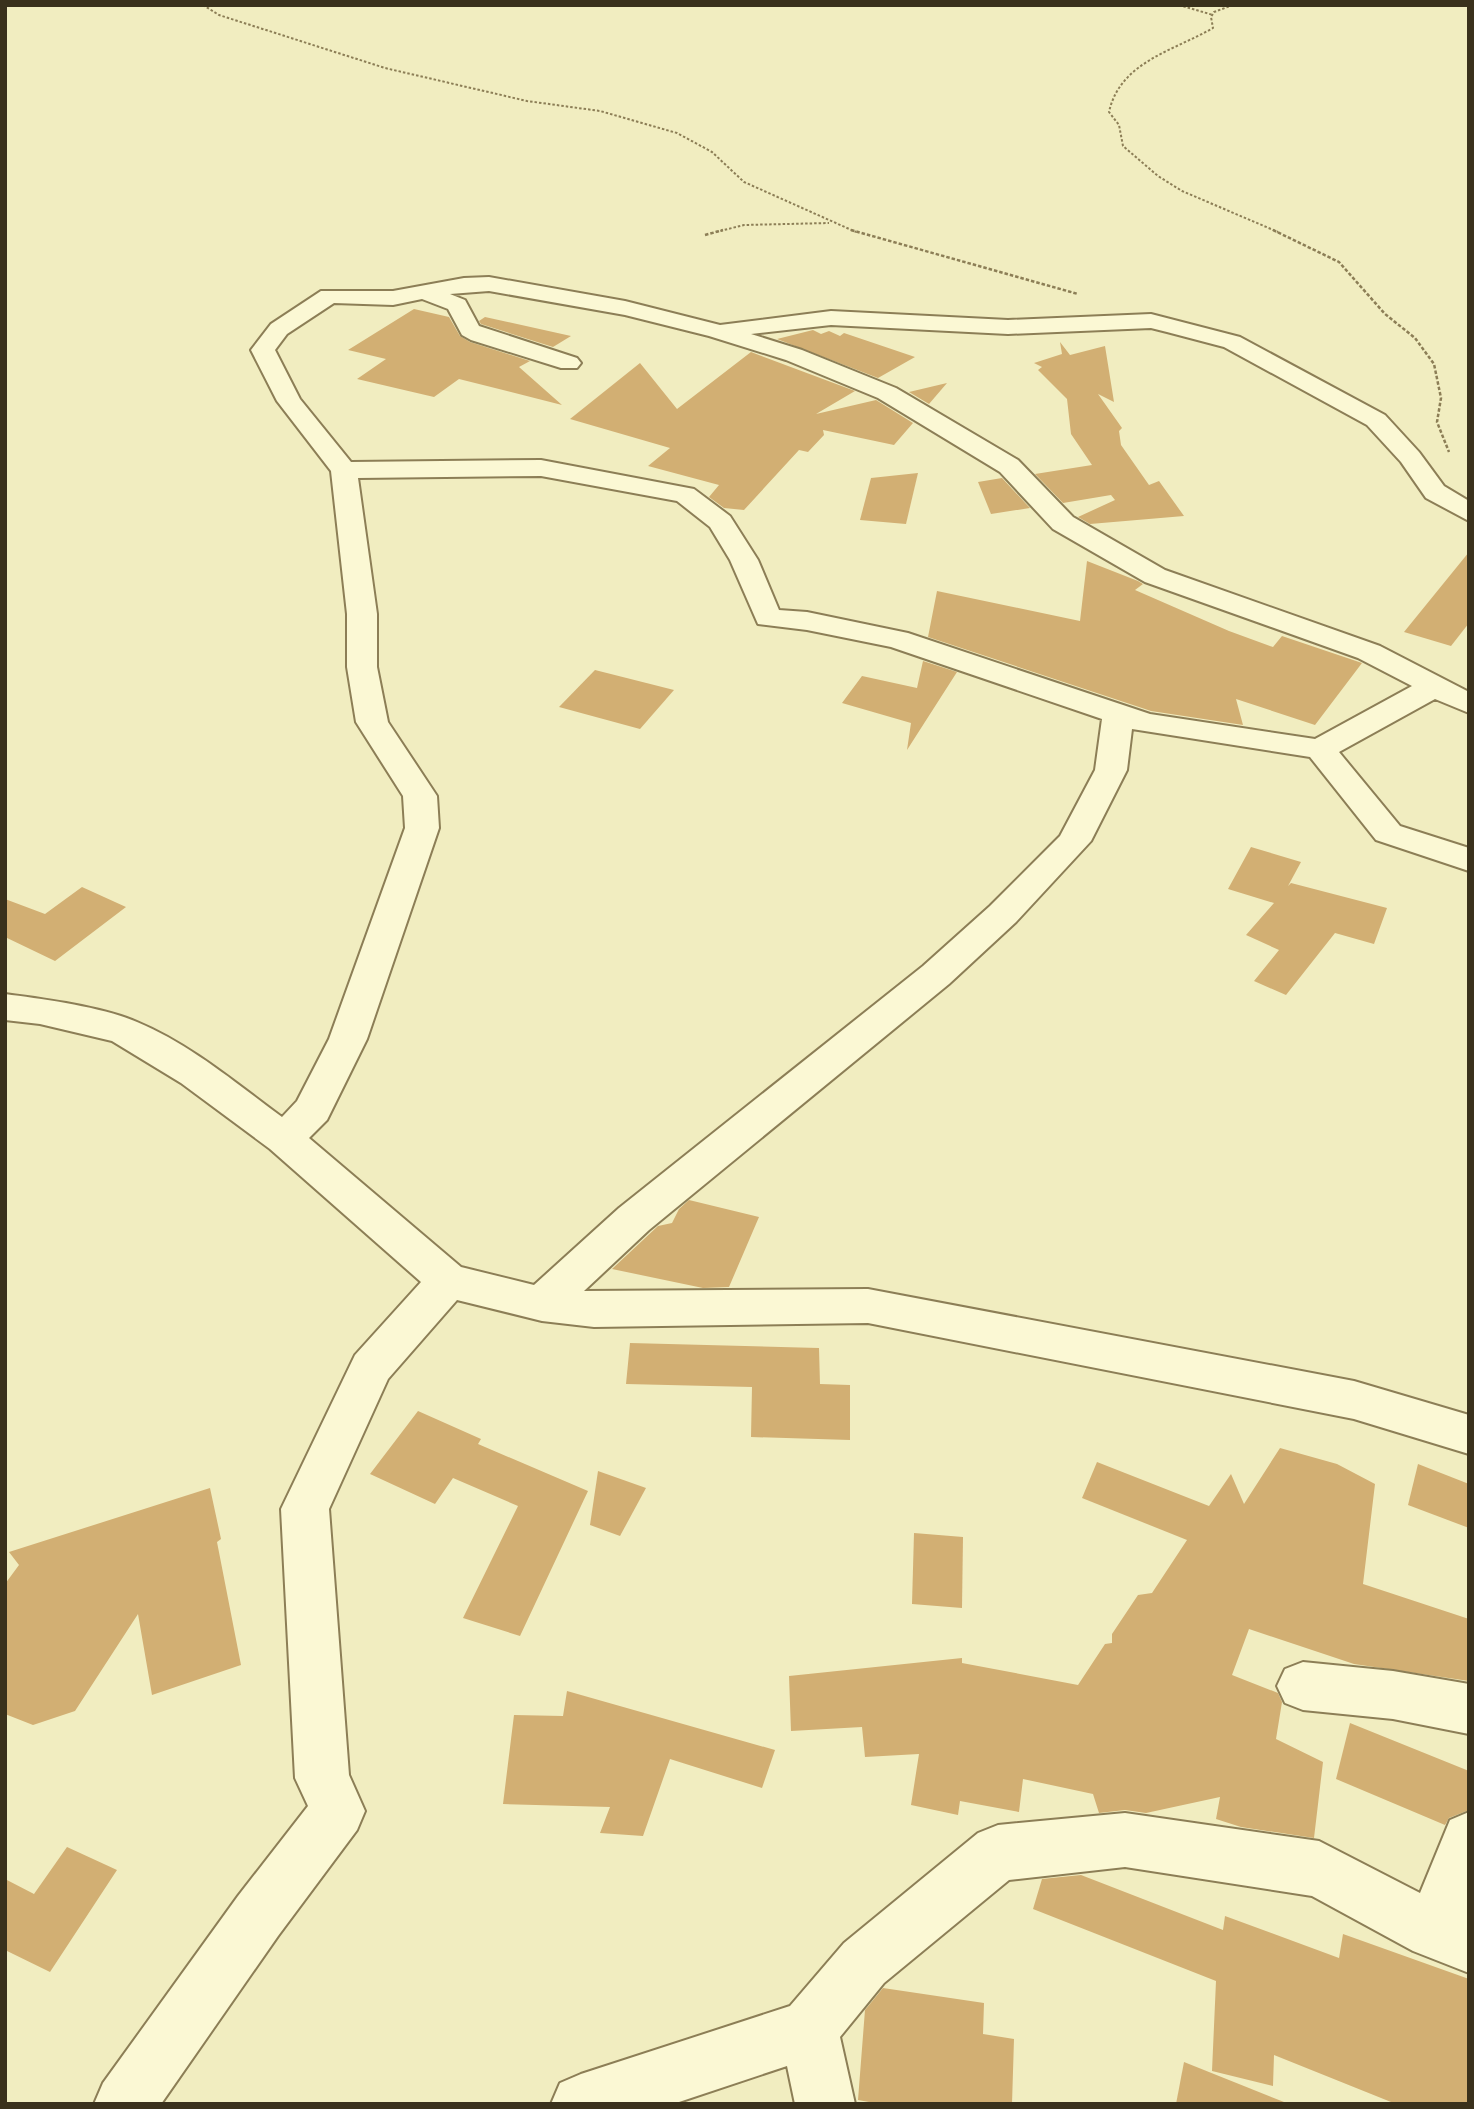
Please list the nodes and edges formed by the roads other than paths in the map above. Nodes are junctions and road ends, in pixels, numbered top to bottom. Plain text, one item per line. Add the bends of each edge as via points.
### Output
1 (429, 293) junction
2 (717, 331) junction
3 (569, 363) dead end
4 (344, 470) junction
5 (1469, 513) edge
6 (1436, 687) junction
7 (1469, 704) edge
8 (1118, 714) junction
9 (1320, 749) junction
10 (1469, 860) edge
11 (5, 1007) edge
12 (284, 1139) junction
13 (448, 1281) junction
14 (542, 1304) junction
15 (1469, 1435) edge
16 (1303, 1686) dead end
17 (1469, 1709) edge
18 (1469, 1839) edge
19 (1451, 1938) edge
20 (809, 2029) junction
21 (124, 2104) edge
22 (581, 2104) edge
23 (825, 2104) edge

1 - 2 street via 489,284 625,308
1 - 3 street via 457,305 470,330 479,335
1 - 4 street via 394,298 329,296 279,329 263,351 289,401
2 - 5 street via 831,318 1008,327 1151,321 1232,342 1376,420 1435,492
2 - 6 street via 794,355 898,399 1009,467 1063,523 1155,576 1369,652
4 - 8 street via 541,468 685,495 720,522 744,560 768,618 898,639
4 - 12 street via 362,614 362,667 372,722 420,796 422,828 348,1039 313,1110
6 - 7 street
6 - 9 street
8 - 9 street via 1144,723
8 - 14 street via 1111,770 1081,829 1021,896 936,975 634,1219
9 - 10 street via 1388,833
11 - 12 street via 124,1031 195,1073
12 - 13 street
13 - 14 street
13 - 21 street via 371,1368 305,1509 322,1778 338,1811
14 - 15 street via 594,1310 868,1306 1353,1400
16 - 17 street
18 - 19 street
19 - 20 street via 1319,1869 1125,1840 998,1853 864,1963
20 - 22 street
20 - 23 street

